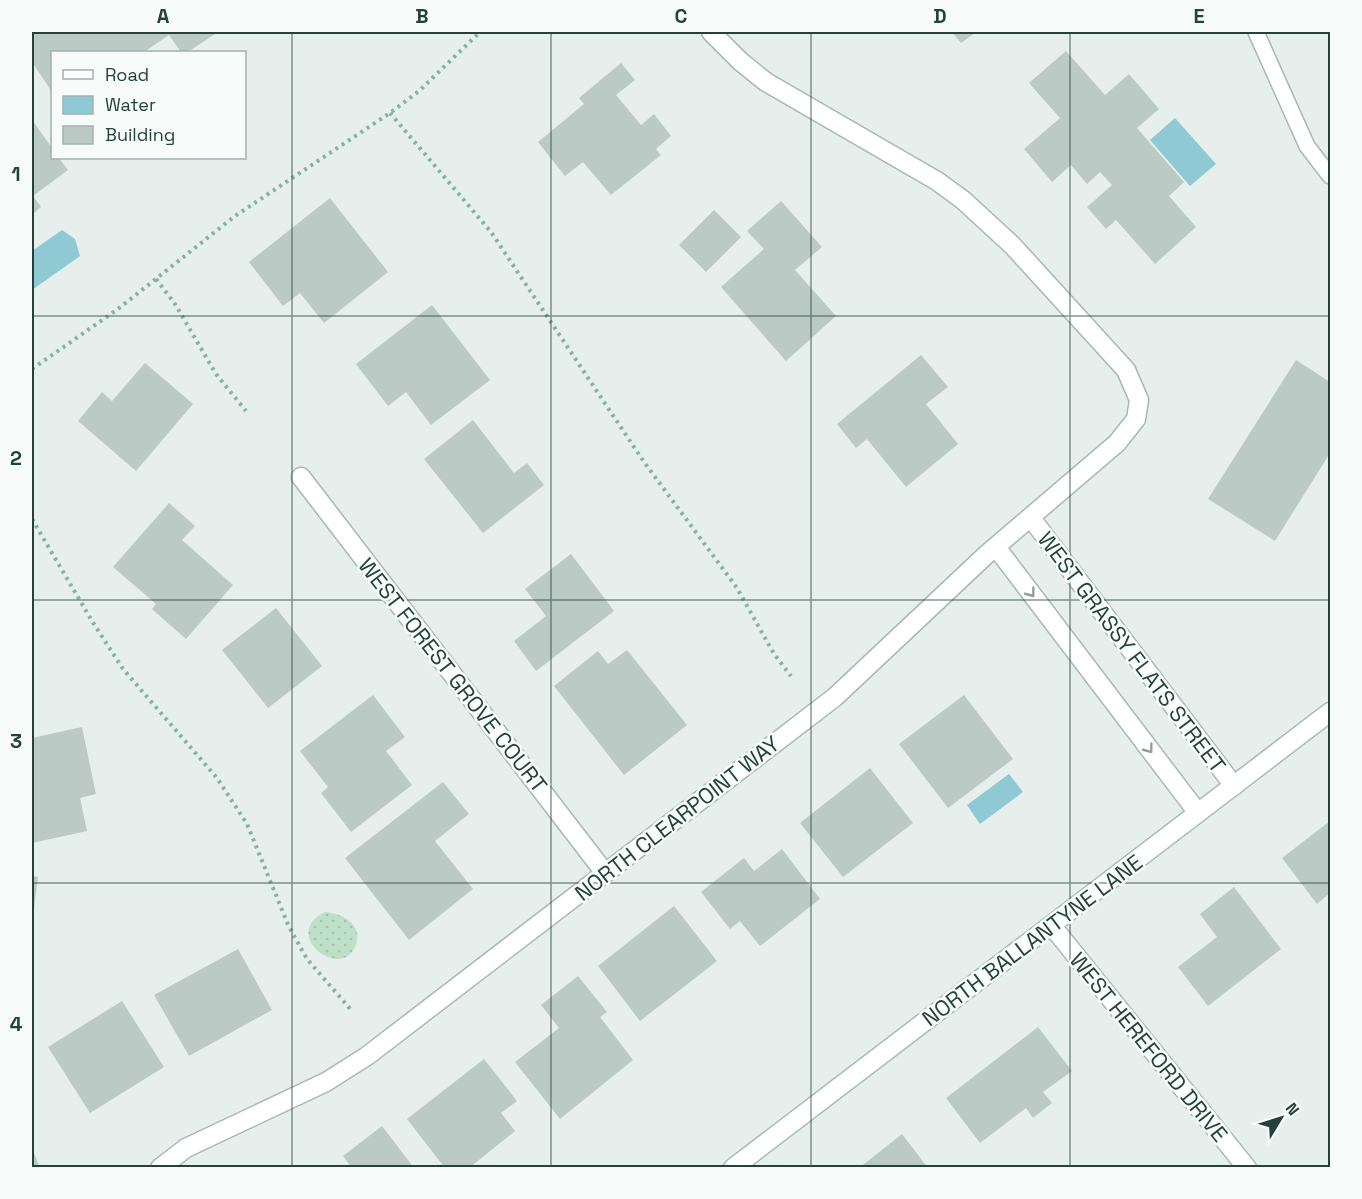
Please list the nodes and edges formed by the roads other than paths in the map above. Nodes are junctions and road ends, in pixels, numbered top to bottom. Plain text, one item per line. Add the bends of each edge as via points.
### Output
1 (711, 32) edge
2 (1256, 32) edge
3 (1330, 176) edge
4 (301, 477) dead end
5 (1030, 518) junction
6 (996, 547) junction
7 (1330, 712) edge
8 (1234, 786) junction
9 (1198, 813) junction
10 (605, 873) junction
11 (1052, 926) junction
12 (160, 1167) edge
13 (733, 1167) edge
14 (1247, 1167) edge

1 - 5 street, NORTH CLEARPOINT WAY via 766,81 937,181 989,221 1126,369 1139,400 1136,419 1117,443
2 - 3 lane via 1308,146
4 - 10 street, WEST FOREST GROVE COURT
5 - 6 street, NORTH CLEARPOINT WAY
5 - 8 street, WEST GRASSY FLATS STREET
6 -> 9 street, WEST GRASSY FLATS STREET
6 - 10 street, NORTH CLEARPOINT WAY via 835,697
7 - 8 street, NORTH BALLANTYNE LANE
8 - 9 street, NORTH BALLANTYNE LANE
9 - 11 street, NORTH BALLANTYNE LANE
10 - 12 street, NORTH CLEARPOINT WAY via 359,1061 326,1082 186,1148
11 - 13 street, NORTH BALLANTYNE LANE
11 - 14 street, WEST HEREFORD DRIVE

